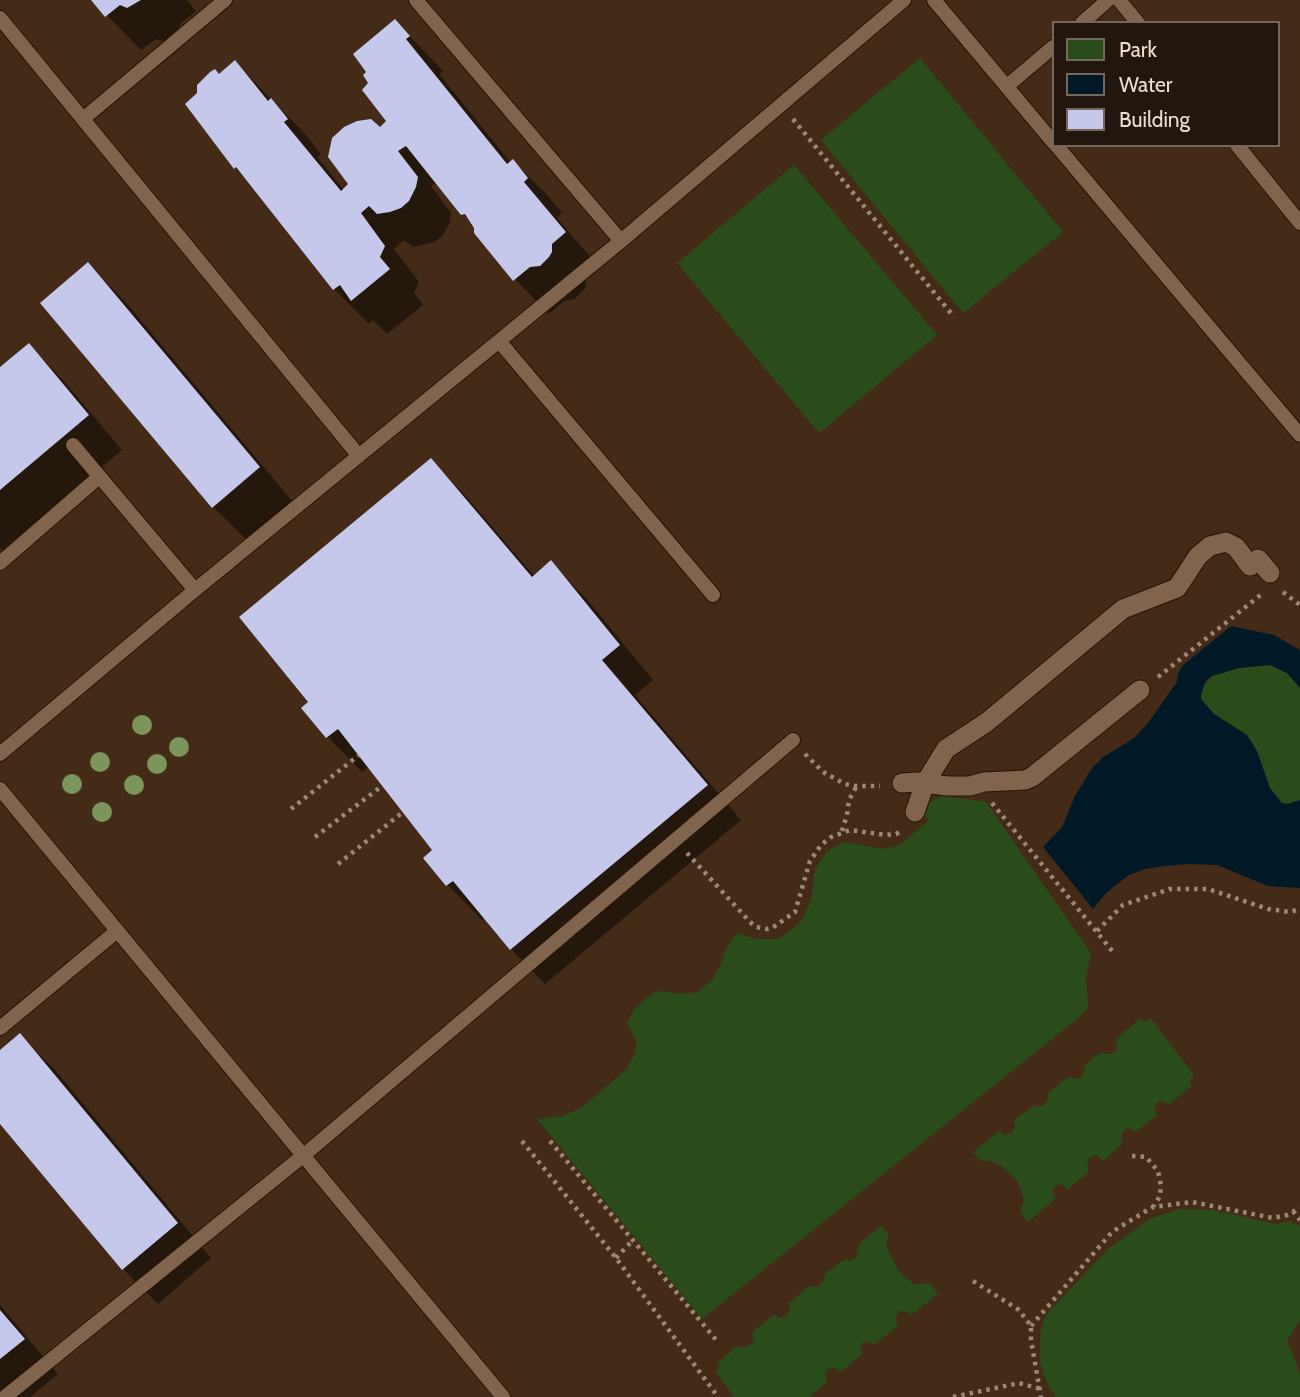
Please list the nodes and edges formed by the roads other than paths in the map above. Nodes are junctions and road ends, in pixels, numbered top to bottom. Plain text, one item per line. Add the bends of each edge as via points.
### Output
1 (225, 0) edge
2 (416, 0) edge
3 (904, 0) edge
4 (934, 0) edge
5 (1108, 0) edge
6 (1119, 0) edge
7 (0, 18) edge
8 (1084, 21) edge
9 (1136, 21) edge
10 (1052, 48) edge
11 (1007, 86) junction
12 (83, 119) junction
13 (1052, 140) edge
14 (1058, 147) edge
15 (1239, 147) edge
16 (1300, 221) edge
17 (621, 241) junction
18 (499, 341) junction
19 (1300, 435) edge
20 (73, 445) dead end
21 (359, 456) junction
22 (99, 477) junction
23 (0, 563) edge
24 (1269, 581) road end
25 (195, 590) junction
26 (713, 595) dead end
27 (1140, 690) road end
28 (793, 740) road end
29 (0, 754) edge
30 (902, 783) road end
31 (925, 783) junction
32 (0, 789) edge
33 (915, 811) road end
34 (117, 931) junction
35 (0, 1028) edge
36 (304, 1155) junction
37 (5, 1397) edge
38 (503, 1397) edge

1 - 12 lane
2 - 17 lane
3 - 17 lane
4 - 11 lane
5 - 8 lane
6 - 9 lane
7 - 12 lane
10 - 11 lane
11 - 13 lane
12 - 21 lane
14 - 19 lane
15 - 16 lane
17 - 18 lane
18 - 21 lane
18 - 26 lane
20 - 22 lane
21 - 25 lane
22 - 23 lane
22 - 25 lane
24 - 31 street via 1258,559 1250,566 1236,547 1226,542 1210,546 1177,588 1123,609 987,722 954,741 938,758
25 - 29 lane
27 - 31 street via 1032,777 970,786
28 - 36 lane
30 - 31 street
31 - 33 street
32 - 34 lane
34 - 35 lane
34 - 36 lane
36 - 37 lane
36 - 38 lane

